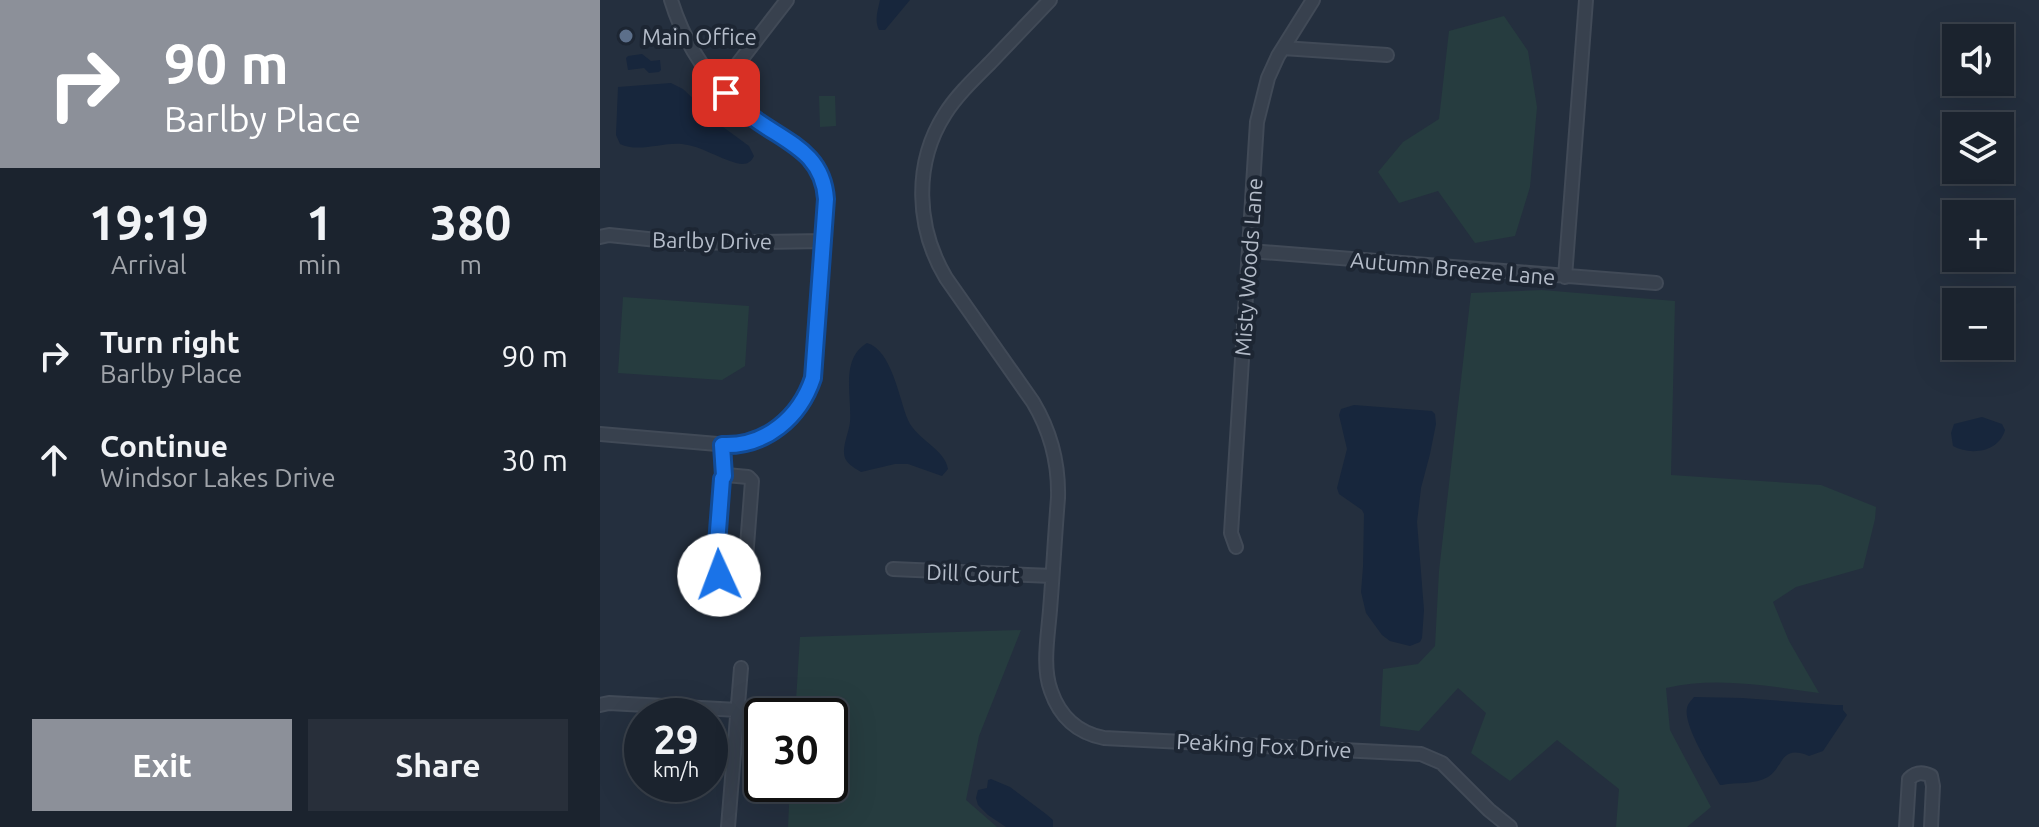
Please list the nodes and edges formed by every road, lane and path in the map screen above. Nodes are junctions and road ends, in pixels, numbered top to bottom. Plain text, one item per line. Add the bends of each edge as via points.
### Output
1 (671, 0) edge
2 (787, 0) edge
3 (1050, 0) edge
4 (1313, 0) edge
5 (1586, 0) edge
6 (1283, 48) junction
7 (1387, 55) dead end
8 (720, 87) junction
9 (600, 237) edge
10 (824, 241) junction
11 (1250, 251) junction
12 (1565, 277) junction
13 (1656, 283) dead end
14 (600, 434) edge
15 (722, 445) junction
16 (724, 476) junction
17 (1236, 547) dead end
18 (893, 569) dead end
19 (1052, 576) junction
20 (741, 668) dead end
21 (600, 705) edge
22 (738, 710) junction
23 (728, 827) edge
24 (1510, 827) edge
25 (1906, 827) edge
26 (1931, 827) edge

1 - 8 street via 696,56
2 - 8 street
3 - 19 street, Peaking Fox Drive via 946,112 928,153 922,197 927,238 938,264 1033,402 1050,436 1059,485
4 - 6 street, Misty Woods Lane
5 - 12 street
6 - 7 street
6 - 11 street, Misty Woods Lane via 1268,78 1257,122
8 - 10 street via 813,162 826,192
9 - 10 street, Barlby Drive via 686,243
10 - 15 street via 813,378 804,400 766,436
11 - 12 street, Autumn Breeze Lane
11 - 17 street, Misty Woods Lane via 1231,533
12 - 13 street, Autumn Breeze Lane
14 - 15 street
15 - 16 street
16 - 16 street via 715,572 741,577 752,479
18 - 19 street, Dill Court
19 - 24 street, Peaking Fox Drive via 1049,688 1066,718 1088,735 1421,754 1442,763
20 - 22 street
21 - 22 street
22 - 23 street
25 - 26 street via 1909,779 1918,773 1931,776

